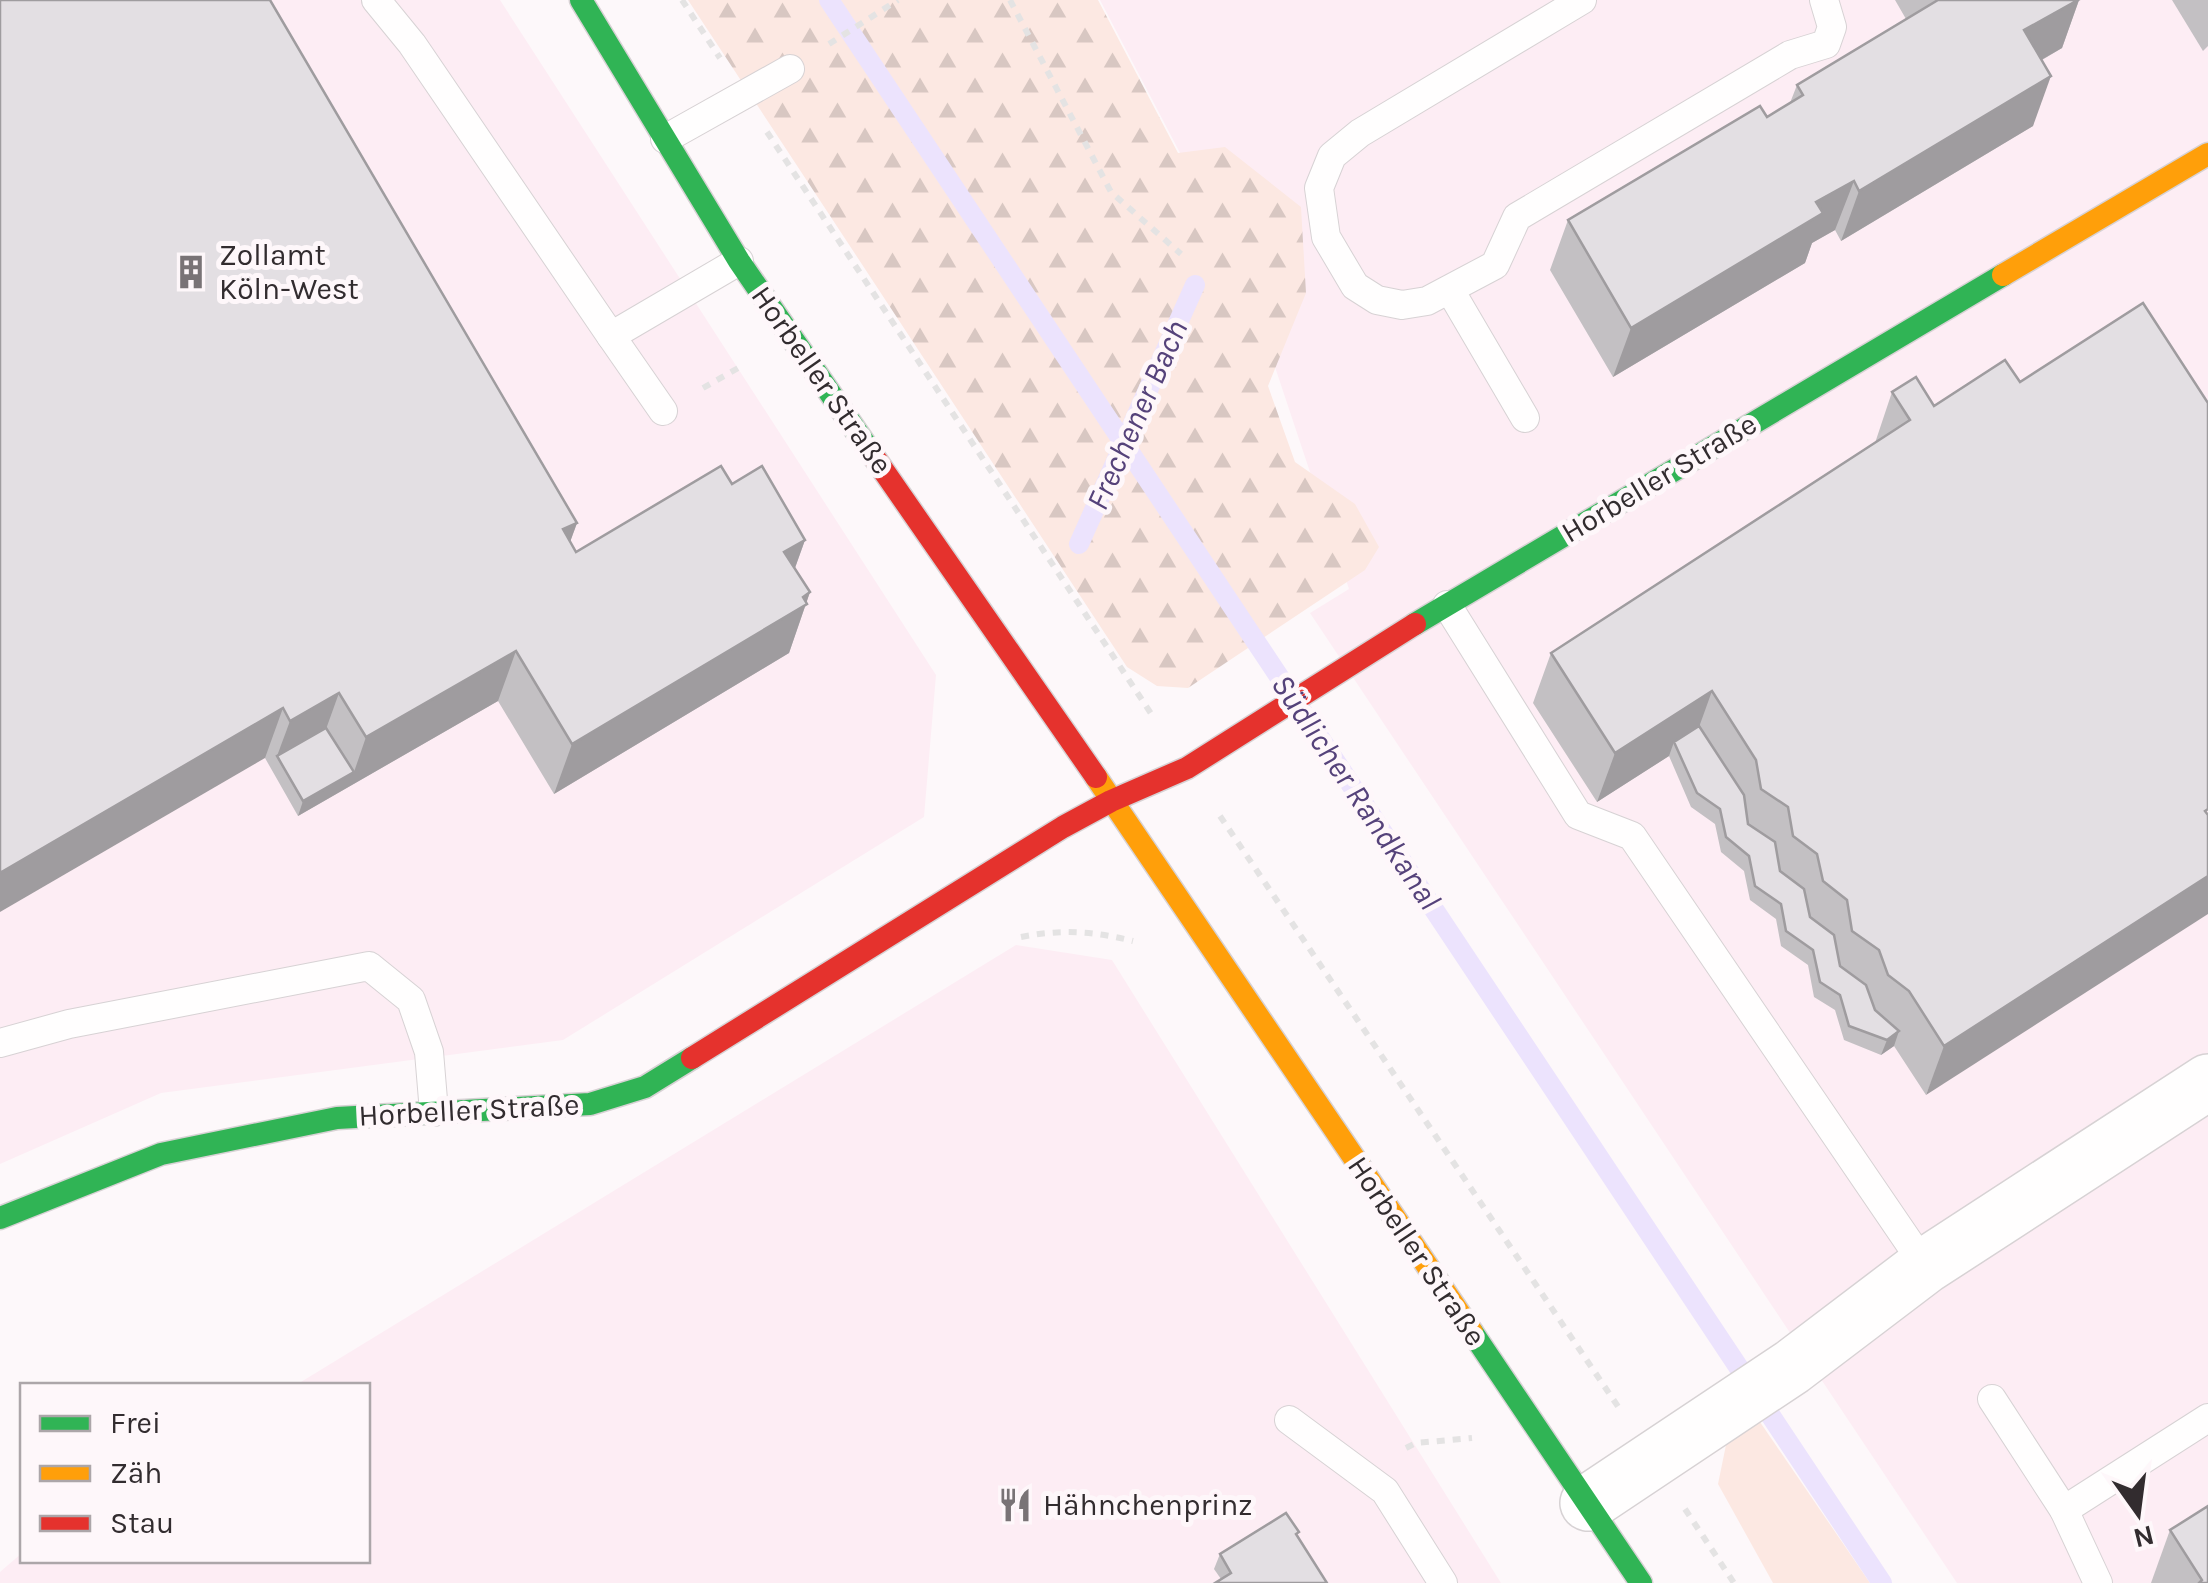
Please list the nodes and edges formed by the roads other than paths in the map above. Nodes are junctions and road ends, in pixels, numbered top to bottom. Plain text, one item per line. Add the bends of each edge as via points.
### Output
1 (376, 0) edge
2 (581, 0) edge
3 (1582, 0) edge
4 (1824, 0) edge
5 (790, 69) road end
6 (665, 139) junction
7 (2208, 154) edge
8 (739, 260) junction
9 (1450, 290) junction
10 (611, 336) junction
11 (663, 411) dead end
12 (1525, 418) dead end
13 (1447, 604) junction
14 (1111, 801) junction
15 (0, 1044) edge
16 (2208, 1082) edge
17 (434, 1112) junction
18 (0, 1218) edge
19 (1925, 1266) junction
20 (1992, 1399) dead end
21 (2208, 1418) edge
22 (1288, 1420) dead end
23 (1588, 1504) junction
24 (2064, 1510) junction
25 (1443, 1583) edge
26 (1641, 1583) edge
27 (2098, 1583) edge

1 - 10 lane
2 - 6 street, Horbeller Straße
3 - 9 lane via 1332,156 1318,188 1326,237 1355,286 1376,300 1402,305
4 - 9 lane via 1832,27 1826,44 1790,55 1518,217 1496,265
5 - 6 lane
6 - 8 street, Horbeller Straße
7 - 13 street, Horbeller Straße
8 - 10 lane
8 - 14 street, Horbeller Straße
9 - 12 lane
10 - 11 lane
13 - 14 street, Horbeller Straße via 1187,768
13 - 19 lane via 1578,815 1632,836
14 - 17 street, Horbeller Straße via 645,1088 590,1104
14 - 23 street, Horbeller Straße
15 - 17 lane via 69,1024 368,966 411,1000 429,1052
16 - 19 street
17 - 18 street, Horbeller Straße via 337,1118 162,1154
19 - 23 street via 1727,1413
20 - 24 lane
21 - 24 lane
22 - 25 lane via 1386,1491
23 - 26 street, Horbeller Straße
24 - 27 lane

